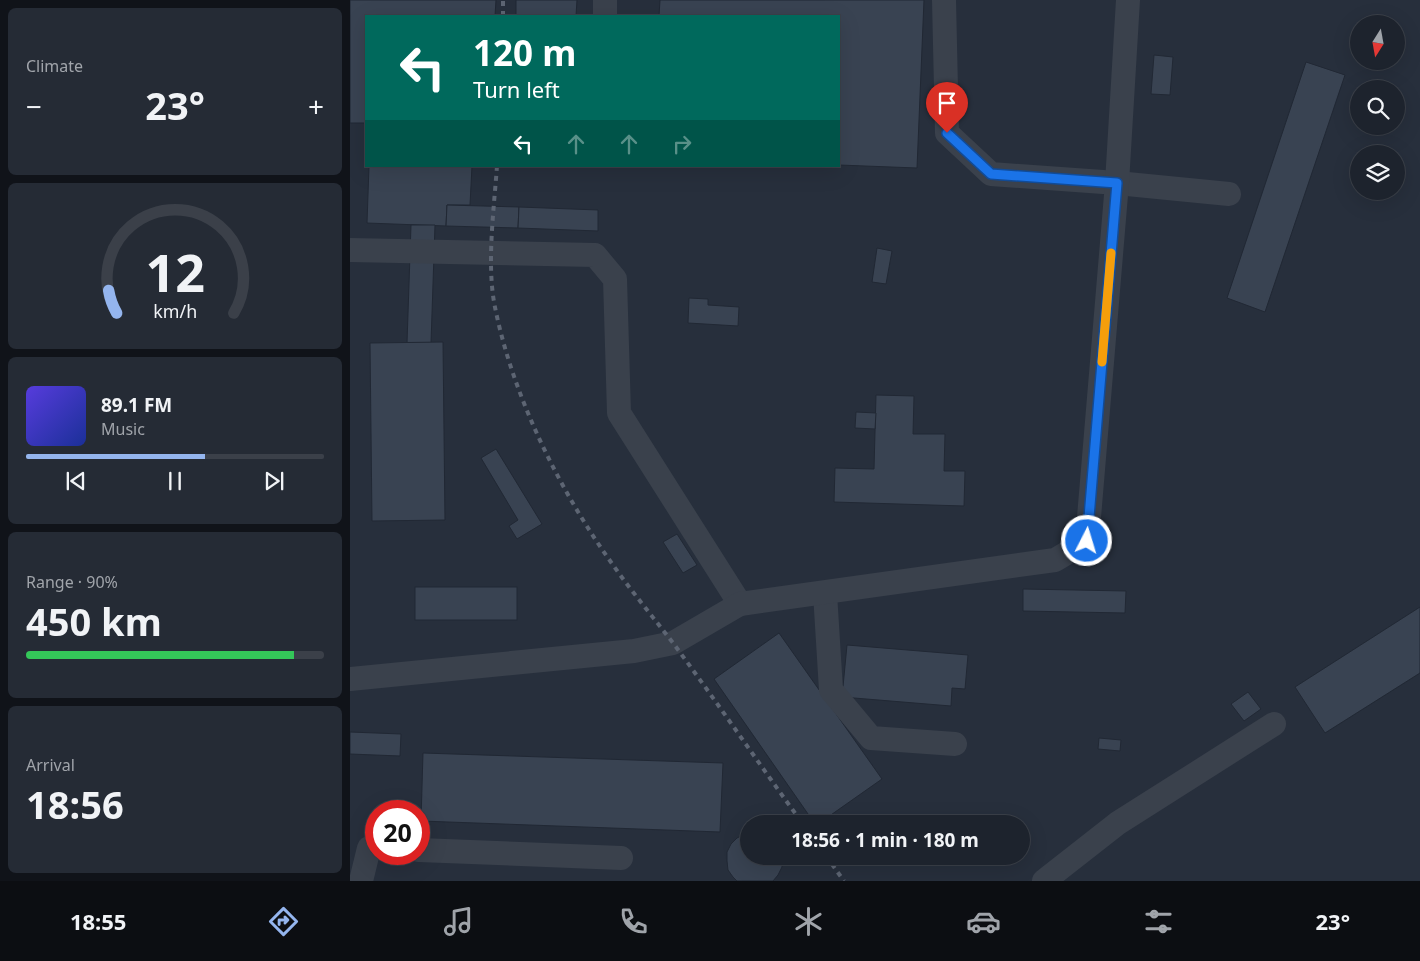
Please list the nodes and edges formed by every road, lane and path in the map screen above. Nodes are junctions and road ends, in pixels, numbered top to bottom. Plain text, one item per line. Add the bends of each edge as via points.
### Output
1 (605, 0) edge
2 (944, 0) edge
3 (1128, 0) edge
4 (605, 15) edge
5 (1117, 183) junction
6 (1229, 194) dead end
7 (350, 250) edge
8 (825, 593) junction
9 (740, 604) junction
10 (350, 679) edge
11 (1274, 724) dead end
12 (955, 744) dead end
13 (430, 850) edge
14 (621, 858) dead end
15 (365, 864) edge
16 (361, 881) edge
17 (1044, 881) edge

1 - 4 lane
2 - 5 lane via 947,133 991,174
3 - 5 lane
5 - 6 lane
5 - 8 lane via 1087,541 1055,560
7 - 9 lane via 595,255 615,279 619,414
8 - 9 lane
8 - 12 lane via 831,690 871,738
9 - 10 lane via 673,644 634,651
11 - 17 lane via 1118,823
13 - 14 lane
15 - 16 lane

